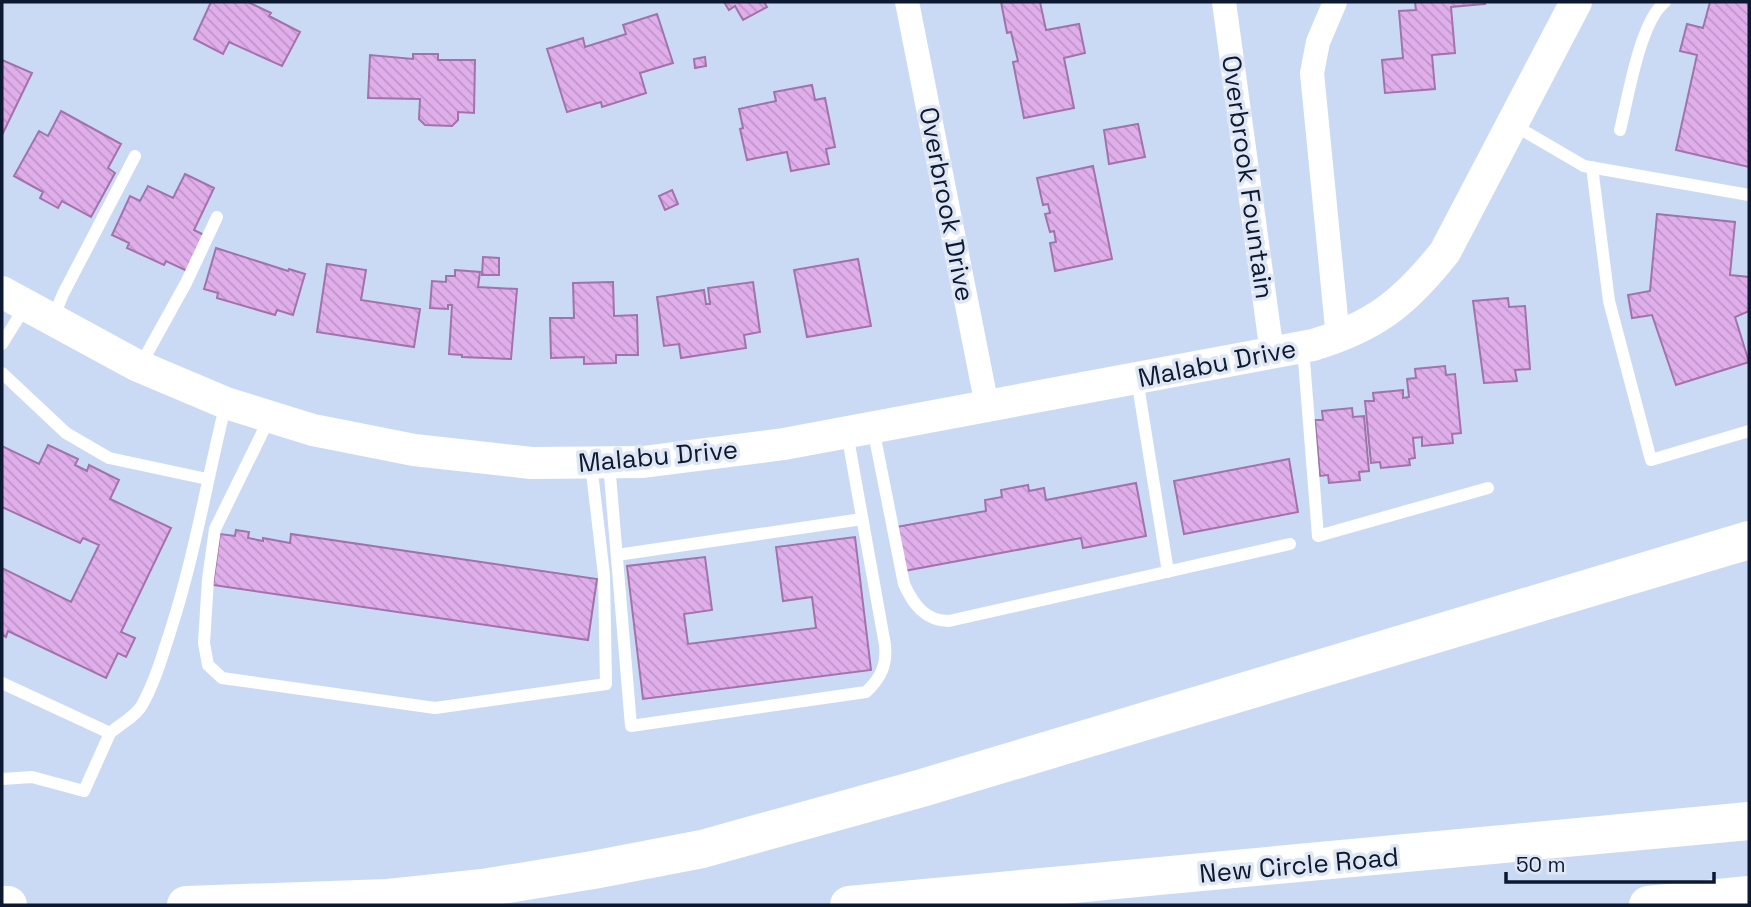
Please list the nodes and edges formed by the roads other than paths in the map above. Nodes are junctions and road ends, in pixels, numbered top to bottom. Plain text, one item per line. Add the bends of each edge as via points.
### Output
1 (907, 2) edge
2 (1224, 2) edge
3 (1335, 2) edge
4 (1576, 2) edge
5 (1659, 4) edge
6 (1512, 123) junction
7 (1620, 130) dead end
8 (135, 156) dead end
9 (1592, 167) junction
10 (1749, 195) edge
11 (217, 216) dead end
12 (27, 306) edge
13 (1338, 338) junction
14 (2, 344) edge
15 (1303, 347) junction
16 (1272, 353) junction
17 (139, 367) junction
18 (2, 373) edge
19 (1137, 379) junction
20 (226, 403) junction
21 (987, 407) junction
22 (270, 417) junction
23 (860, 430) junction
24 (1749, 431) edge
25 (600, 463) junction
26 (207, 479) junction
27 (1488, 488) dead end
28 (862, 519) junction
29 (1749, 540) edge
30 (1290, 544) dead end
31 (617, 555) junction
32 (1168, 572) junction
33 (2, 683) edge
34 (110, 733) junction
35 (2, 779) edge
36 (1749, 821) edge
37 (1749, 895) edge
38 (2, 905) edge
39 (8, 905) edge
40 (186, 905) edge
41 (849, 905) edge
42 (1648, 905) edge

1 - 21 street, Overbrook Drive
2 - 16 street, Overbrook Fountain
3 - 13 street via 1318,42 1312,74
4 - 6 street, Malabu Drive
5 - 7 lane via 1642,41
6 - 9 lane
6 - 13 street, Malabu Drive via 1445,252 1402,300
8 - 12 lane via 69,283
9 - 10 lane
9 - 24 lane via 1609,301 1651,460
11 - 17 lane
12 - 14 lane
12 - 17 street, Malabu Drive
13 - 15 street, Malabu Drive
15 - 16 street, Malabu Drive
15 - 27 lane via 1318,536
16 - 19 street, Malabu Drive
17 - 20 street, Malabu Drive
18 - 26 lane via 66,433 109,458
19 - 21 street, Malabu Drive
19 - 32 lane
20 - 22 street, Malabu Drive
20 - 26 lane
21 - 23 street, Malabu Drive
22 - 25 street, Malabu Drive via 414,450 519,462
22 - 25 lane via 215,529 204,643 208,665 222,678 435,708 606,684
23 - 25 street, Malabu Drive via 706,455
23 - 28 lane
23 - 32 lane via 904,584 912,602 934,621
25 - 31 lane
26 - 34 lane via 197,538 162,655 141,707
28 - 31 lane
28 - 31 lane via 886,661 878,681 866,692 631,726
29 - 40 highway via 935,784 702,849 470,889 387,898
30 - 32 lane
33 - 34 lane
34 - 35 lane via 84,791 32,778
36 - 41 highway, New Circle Road
37 - 42 highway
38 - 39 highway

